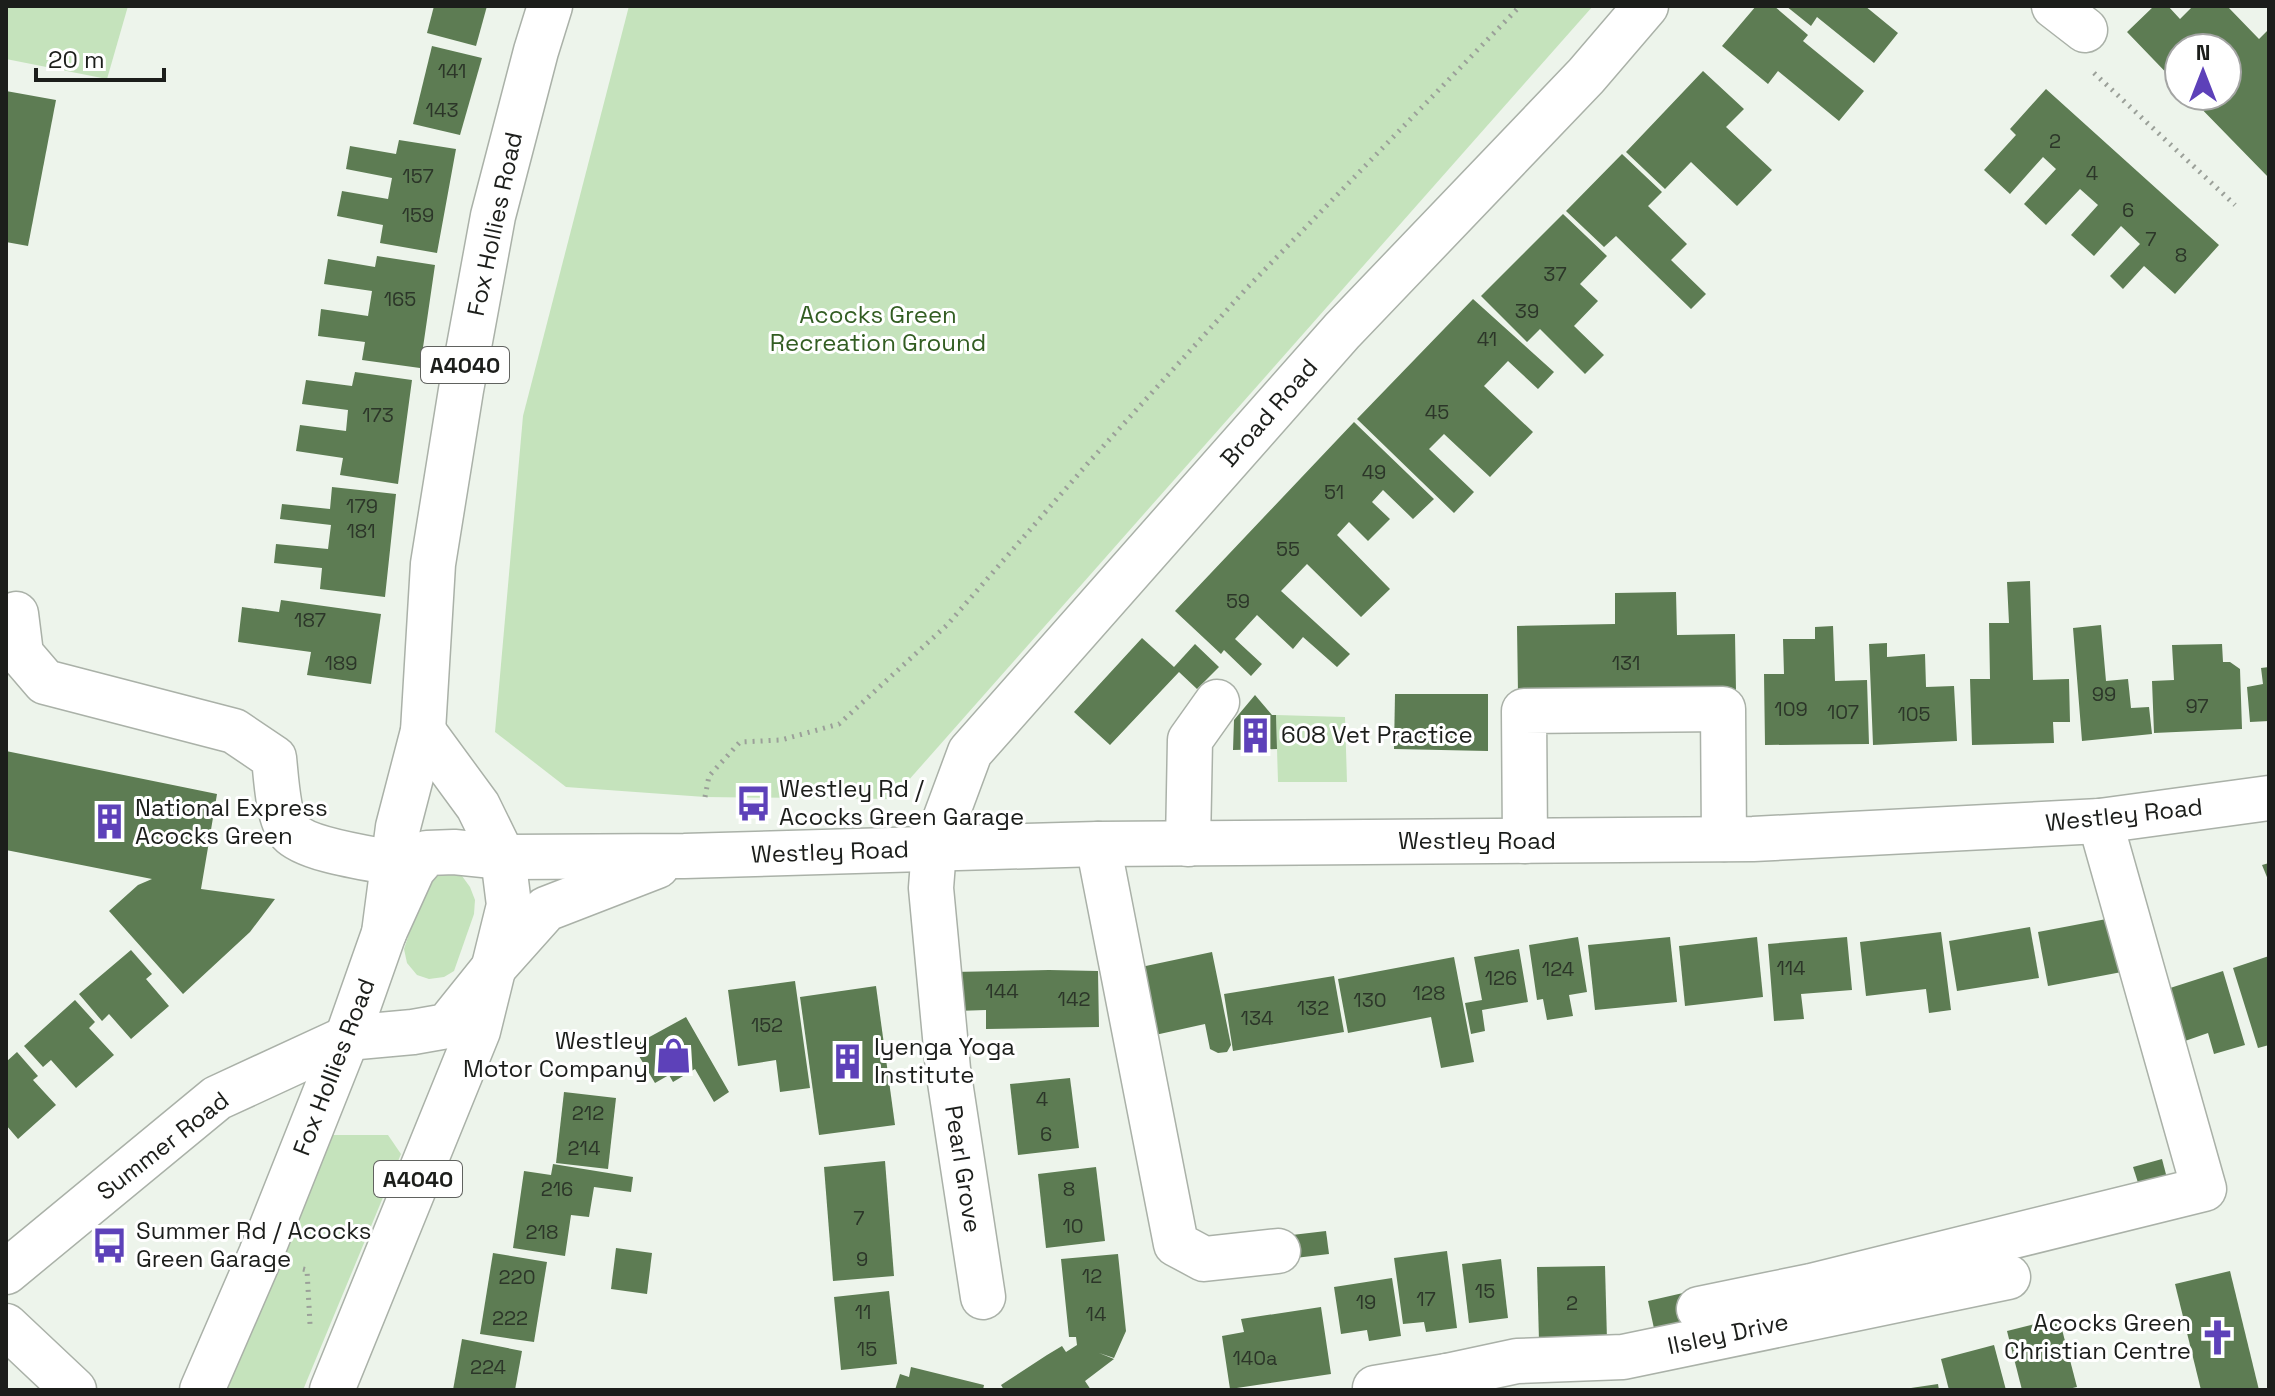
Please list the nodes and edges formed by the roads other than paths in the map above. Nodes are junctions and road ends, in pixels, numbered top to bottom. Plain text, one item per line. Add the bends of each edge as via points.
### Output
1 (550, 6) edge
2 (1646, 6) edge
3 (16, 614) dead end
4 (1217, 702) dead end
5 (423, 731) junction
6 (2269, 798) edge
7 (2100, 821) junction
8 (1724, 839) junction
9 (1525, 841) junction
10 (1098, 844) junction
11 (1188, 844) junction
12 (934, 849) junction
13 (684, 856) junction
14 (503, 857) junction
15 (393, 863) junction
16 (384, 933) junction
17 (496, 965) junction
18 (347, 1038) junction
19 (1278, 1251) dead end
20 (6, 1272) edge
21 (2008, 1277) dead end
22 (983, 1297) dead end
23 (1699, 1309) dead end
24 (6, 1326) edge
25 (1448, 1383) edge
26 (1375, 1388) dead end
27 (75, 1390) edge
28 (202, 1390) edge
29 (332, 1390) edge

1 - 5 main road, Fox Hollies Road / A4040 via 493,216 461,390 433,564
2 - 12 main road, Broad Road via 1342,331 970,752
3 - 15 main road via 21,654 45,682 234,731 274,758 289,832 311,845
4 - 11 main road via 1190,740
5 - 14 main road, A4040 via 478,806
5 - 15 main road, Fox Hollies Road / A4040
6 - 7 main road, Westley Road
7 - 8 main road, Westley Road
7 - 23 main road via 2204,1189
8 - 9 main road, Westley Road
8 - 9 main road via 1723,709 1524,711
9 - 11 main road, Westley Road
10 - 11 main road, Westley Road
10 - 12 main road, Westley Road
10 - 19 main road via 1176,1244 1204,1259
12 - 13 main road, Westley Road
12 - 22 main road, Pearl Grove via 931,888 948,1069
13 - 14 main road, Westley Road
13 - 17 main road, Westley Road via 546,909
14 - 16 main road, Westley Road via 427,853 413,869
14 - 17 main road, A4040 via 509,905
15 - 16 main road, Fox Hollies Road / A4040
16 - 18 main road, Fox Hollies Road / A4040
17 - 18 main road, Summer Road via 447,1026
17 - 29 main road, A4040 via 478,1031
18 - 20 main road, Summer Road via 217,1098
18 - 28 main road, Fox Hollies Road / A4040
21 - 25 main road, Ilsley Drive via 1623,1357 1517,1361
24 - 27 main road
25 - 26 main road, Ilsley Drive

